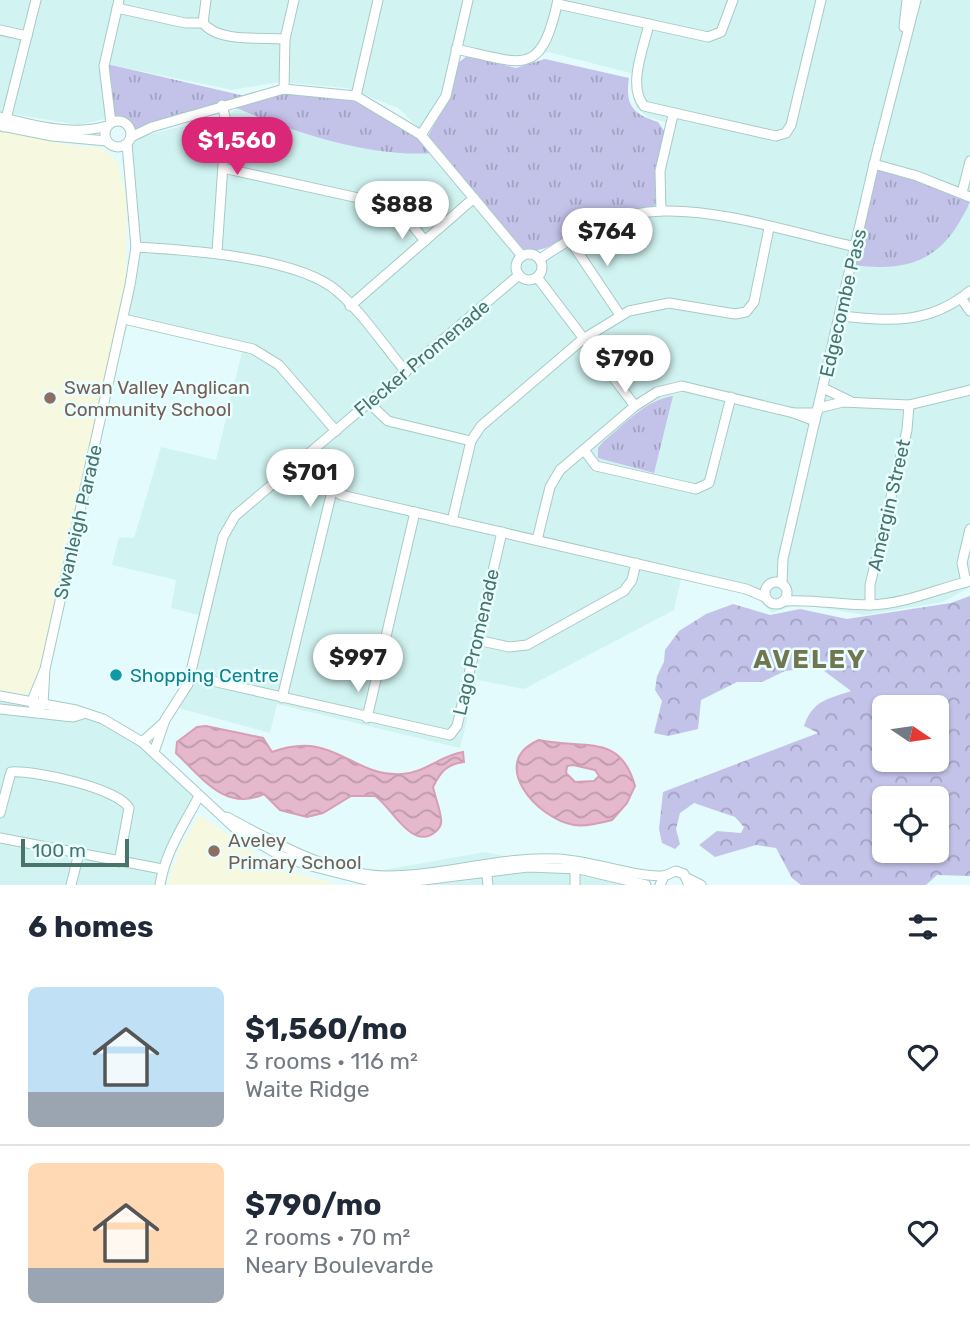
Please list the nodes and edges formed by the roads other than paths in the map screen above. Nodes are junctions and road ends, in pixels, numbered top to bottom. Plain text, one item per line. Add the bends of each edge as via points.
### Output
1 (36, 0) edge
2 (206, 0) edge
3 (294, 0) edge
4 (378, 0) edge
5 (468, 0) edge
6 (733, 0) edge
7 (821, 0) edge
8 (907, 0) edge
9 (916, 0) edge
10 (558, 2) edge
11 (118, 4) edge
12 (204, 23) junction
13 (649, 24) junction
14 (0, 30) edge
15 (27, 36) junction
16 (285, 39) junction
17 (903, 46) junction
18 (456, 50) junction
19 (284, 89) junction
20 (356, 96) junction
21 (222, 104) junction
22 (673, 115) junction
23 (3, 122) edge
24 (116, 123) junction
25 (152, 127) junction
26 (421, 135) junction
27 (129, 141) junction
28 (110, 144) junction
29 (970, 160) edge
30 (874, 164) junction
31 (128, 167) junction
32 (223, 167) junction
33 (966, 195) edge
34 (474, 198) junction
35 (661, 211) junction
36 (769, 228) junction
37 (569, 239) junction
38 (425, 241) junction
39 (136, 247) junction
40 (856, 247) junction
41 (217, 253) junction
42 (522, 256) junction
43 (540, 259) junction
44 (519, 275) junction
45 (537, 277) junction
46 (970, 291) edge
47 (961, 298) junction
48 (350, 306) junction
49 (970, 311) edge
50 (620, 315) junction
51 (840, 316) junction
52 (124, 320) junction
53 (583, 339) junction
54 (407, 372) junction
55 (823, 388) junction
56 (970, 390) edge
57 (731, 397) junction
58 (369, 403) junction
59 (855, 403) junction
60 (909, 405) junction
61 (635, 406) junction
62 (817, 414) junction
63 (335, 431) junction
64 (471, 441) junction
65 (584, 450) junction
66 (299, 461) junction
67 (332, 491) junction
68 (415, 512) junction
69 (452, 521) junction
70 (970, 529) edge
71 (502, 532) junction
72 (537, 540) junction
73 (636, 563) junction
74 (968, 581) edge
75 (774, 588) junction
76 (808, 599) junction
77 (783, 601) junction
78 (870, 605) junction
79 (477, 640) junction
80 (45, 669) junction
81 (190, 676) junction
82 (0, 696) edge
83 (282, 698) junction
84 (32, 701) junction
85 (43, 704) junction
86 (0, 709) edge
87 (36, 712) junction
88 (83, 714) junction
89 (367, 718) junction
90 (165, 720) junction
91 (142, 742) junction
92 (153, 752) junction
93 (198, 797) junction
94 (0, 813) edge
95 (0, 838) edge
96 (79, 853) junction
97 (119, 862) junction
98 (575, 865) junction
99 (486, 866) junction
100 (162, 869) junction
101 (375, 880) edge
102 (662, 880) edge
103 (688, 881) edge
104 (71, 885) edge
105 (160, 885) edge
106 (488, 885) edge
107 (575, 885) edge
108 (646, 885) edge
109 (701, 885) edge

1 - 15 street
2 - 12 street
3 - 16 street
4 - 20 street
5 - 18 street
6 - 13 street via 726,24 715,37
7 - 22 street via 786,133 768,136
8 - 17 street, Edgecombe Pass
9 - 17 street, Edgecombe Pass
10 - 13 street
10 - 18 street via 548,41 540,54 527,61
11 - 12 street via 185,23
11 - 24 street via 104,66
12 - 16 street via 223,35
13 - 22 street via 637,94 644,106
14 - 15 street
15 - 23 street
16 - 19 street
17 - 30 street, Edgecombe Pass
18 - 26 street via 446,96
19 - 20 street
19 - 21 street
20 - 26 street
21 - 25 street
21 - 32 street via 226,121
22 - 35 street via 660,171
23 - 24 street via 88,131
23 - 28 street via 52,136
24 - 25 street
24 - 27 street, Swanleigh Parade
24 - 28 street
25 - 27 street
26 - 34 street
27 - 28 street
27 - 31 street, Swanleigh Parade
28 - 31 street, Swanleigh Parade
29 - 33 street
30 - 33 street
30 - 40 street, Edgecombe Pass
31 - 39 street, Swanleigh Parade
32 - 38 street via 390,205
32 - 41 street
34 - 38 street
34 - 42 street
35 - 36 street via 697,213
35 - 37 street via 621,219
36 - 40 street
36 - 50 street via 754,302 746,312 669,303
37 - 43 street
37 - 50 street
38 - 48 street
39 - 41 street
39 - 52 street, Swanleigh Parade
40 - 51 street, Edgecombe Pass
41 - 48 street via 307,274 337,290
42 - 43 street via 533,254
42 - 44 street via 517,262
43 - 45 street
44 - 45 street
44 - 54 street, Flecker Promenade
45 - 53 street
46 - 47 street
47 - 49 street
47 - 51 street via 927,316 886,321
48 - 54 street
50 - 53 street
51 - 55 street, Edgecombe Pass
52 - 63 street via 253,349 279,365
52 - 80 street, Swanleigh Parade
53 - 61 street
53 - 64 street via 481,426
54 - 58 street, Flecker Promenade
55 - 59 street
55 - 62 street, Edgecombe Pass
56 - 60 street
57 - 61 street via 682,387 657,392
57 - 62 street
57 - 65 street via 704,488 596,466
58 - 63 street, Flecker Promenade
58 - 64 street via 388,421
59 - 60 street
59 - 62 street via 832,404
60 - 78 street, Amergin Street via 870,585
61 - 65 street
62 - 75 street, Edgecombe Pass
63 - 66 street, Flecker Promenade
64 - 69 street
65 - 72 street via 550,487
66 - 67 street
66 - 81 street, Flecker Promenade via 235,516 223,537
67 - 68 street
67 - 83 street
68 - 69 street
68 - 89 street
69 - 71 street
70 - 74 street via 962,563
71 - 72 street
71 - 79 street, Lago Promenade
72 - 73 street
73 - 75 street via 746,589
73 - 79 street via 624,591 527,645 509,647
74 - 78 street via 899,602
75 - 76 street
75 - 77 street, Edgecombe Pass
75 - 77 street via 773,604
76 - 77 street
76 - 78 street
79 - 89 street, Lago Promenade via 457,726 450,735
80 - 84 street, Swanleigh Parade
80 - 85 street, Swanleigh Parade
81 - 83 street, Lago Promenade
81 - 90 street, Flecker Promenade
82 - 84 street
83 - 89 street, Lago Promenade
84 - 85 street
84 - 87 street
85 - 87 street
85 - 88 street
86 - 87 street
87 - 88 street
88 - 91 street via 103,719
90 - 91 street, Flecker Promenade
90 - 92 street, Flecker Promenade
91 - 92 street
92 - 93 street
93 - 100 street
93 - 101 street via 278,845
94 - 97 street via 11,772 108,791 129,808
95 - 96 street
96 - 97 street
96 - 104 street
97 - 100 street
98 - 99 street via 557,859
98 - 102 street
98 - 107 street
98 - 108 street
99 - 101 street
99 - 106 street
100 - 105 street
102 - 103 street via 676,871
103 - 109 street

